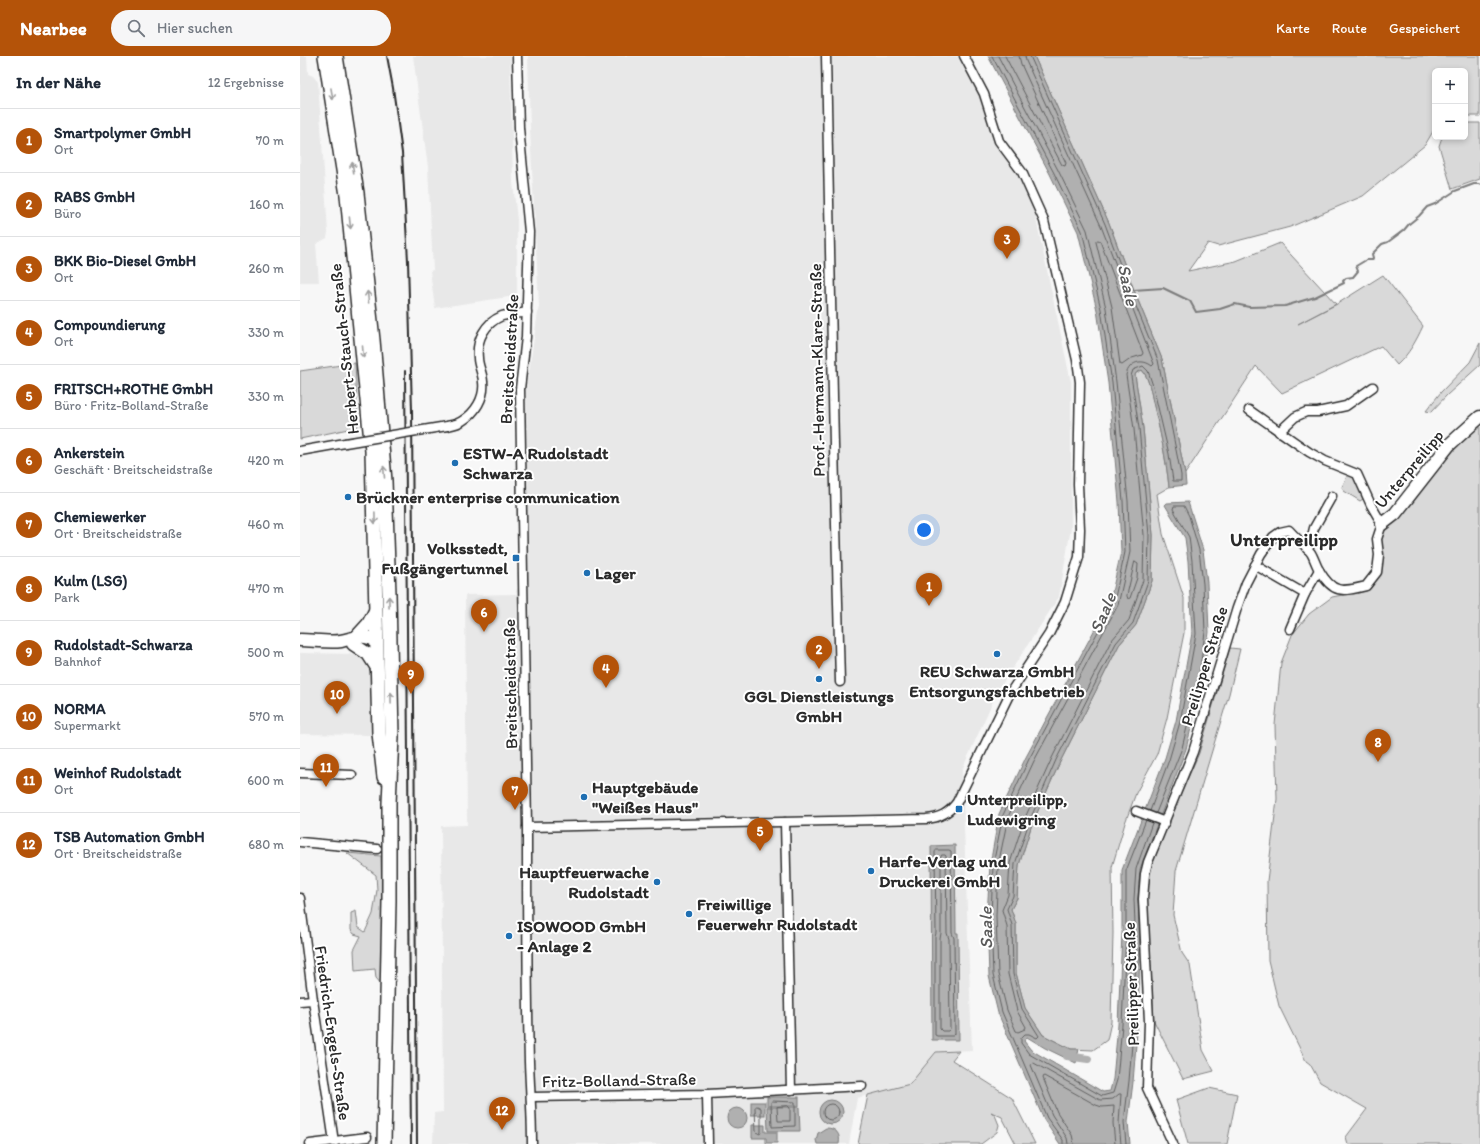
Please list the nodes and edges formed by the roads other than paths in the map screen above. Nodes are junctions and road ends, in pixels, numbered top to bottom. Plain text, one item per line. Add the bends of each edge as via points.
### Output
1 (325, 56) edge
2 (336, 56) edge
3 (517, 56) edge
4 (826, 56) edge
5 (964, 56) edge
6 (527, 312) junction
7 (1372, 386) dead end
8 (1249, 410) dead end
9 (1480, 417) edge
10 (1279, 432) junction
11 (300, 451) edge
12 (1332, 496) dead end
13 (1382, 524) junction
14 (1307, 549) junction
15 (1255, 565) junction
16 (1319, 570) junction
17 (1305, 594) junction
18 (376, 609) junction
19 (1290, 629) dead end
20 (300, 640) edge
21 (355, 640) junction
22 (377, 641) junction
23 (390, 641) junction
24 (377, 668) junction
25 (840, 682) dead end
26 (300, 773) edge
27 (352, 775) dead end
28 (389, 803) junction
29 (1139, 812) dead end
30 (1163, 821) junction
31 (785, 822) junction
32 (528, 826) junction
33 (300, 842) edge
34 (377, 849) dead end
35 (300, 903) edge
36 (313, 1000) junction
37 (300, 1001) edge
38 (862, 1086) dead end
39 (791, 1090) junction
40 (708, 1094) junction
41 (532, 1097) junction
42 (367, 1137) dead end
43 (334, 1142) junction
44 (310, 1144) edge
45 (384, 1144) edge
46 (532, 1144) edge
47 (708, 1144) edge
48 (1173, 1144) edge

1 -> 18 main road, Herbert-Stauch-Straße via 347,195 372,443
23 -> 2 main road, Herbert-Stauch-Straße via 385,481 373,340 357,193
3 - 6 street, Breitscheidstraße via 519,128 529,232
4 - 25 street, Prof.-Hermann-Klare-Straße
5 - 31 street via 984,94 999,141 1022,172 1044,221 1077,360 1080,382 1079,557 1065,602 1049,634 1010,693 957,802 946,814 926,819
6 - 11 street, bridge via 502,316 490,323 481,334 478,358 484,382 482,398 477,407 461,422
6 - 32 street, Breitscheidstraße via 520,389
7 - 10 street via 1346,406 1306,412 1295,417
8 - 10 street, Unterpreilipp
9 - 13 street, Unterpreilipp via 1449,446 1395,514
10 - 13 street, Unterpreilipp via 1309,452 1357,474
12 - 14 street via 1314,528
13 - 16 street, Unterpreilipp via 1377,539 1377,572 1366,586 1337,590 1329,585
14 - 15 street, Unterpreilipp via 1289,530 1285,530 1273,537
14 - 16 street, Unterpreilipp
15 - 17 street
15 - 30 street, Preilipper Straße via 1237,608 1193,752
16 - 17 street
17 - 19 street
18 - 21 street
18 - 22 main road, Herbert-Stauch-Straße
20 - 21 street
21 - 22 street via 367,636
21 - 24 street
22 - 23 main road
22 - 24 main road, Herbert-Stauch-Straße
28 -> 23 main road, Herbert-Stauch-Straße via 392,737
24 - 28 main road, Herbert-Stauch-Straße via 379,733
26 - 27 street
28 - 45 main road via 390,901
29 - 30 street
30 - 48 street, Preilipper Straße via 1148,862 1143,885 1148,1021 1147,1088
31 - 32 street
31 - 39 street
32 - 41 street, Breitscheidstraße via 529,1063
33 - 34 street
35 - 36 street, Friedrich-Engels-Straße
36 - 37 street
36 - 43 street, Friedrich-Engels-Straße
38 - 39 street, Fritz-Bolland-Straße
39 - 40 street, Fritz-Bolland-Straße
40 - 41 street, Fritz-Bolland-Straße
40 - 47 street, Fritz-Bolland-Straße
41 - 46 street, Breitscheidstraße
42 - 43 street
43 - 44 street

